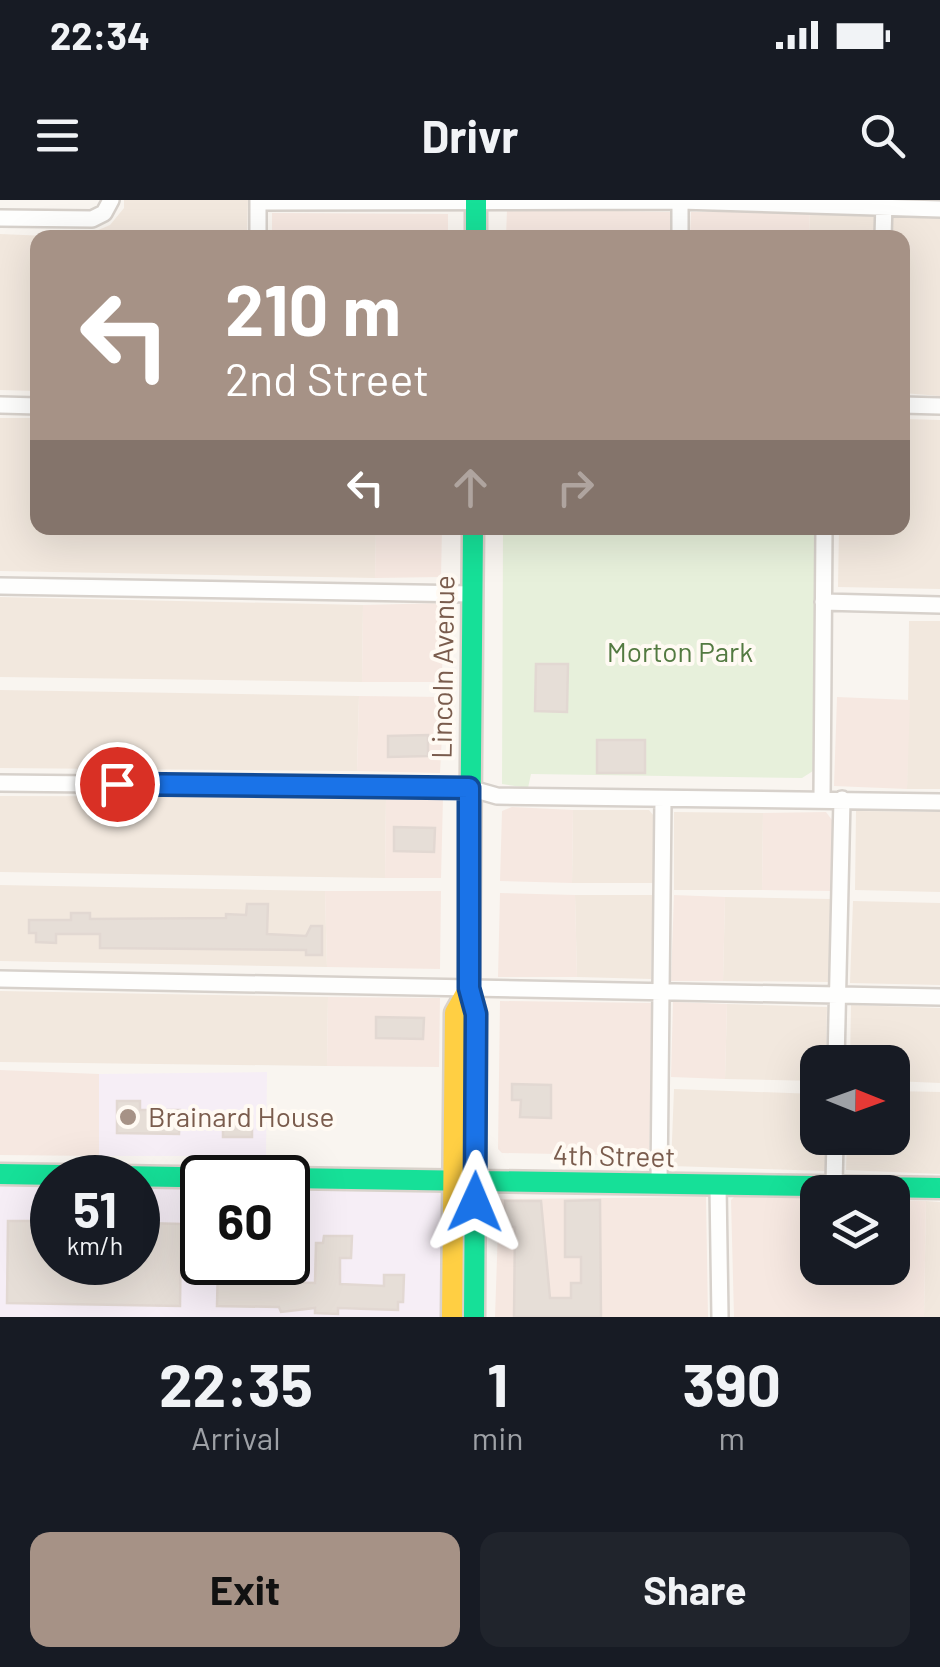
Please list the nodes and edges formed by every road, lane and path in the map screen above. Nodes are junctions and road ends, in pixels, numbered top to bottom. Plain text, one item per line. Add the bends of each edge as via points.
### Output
1 (111, 200) edge
2 (258, 201) edge
3 (476, 201) edge
4 (680, 201) edge
5 (884, 204) edge
6 (940, 210) edge
7 (0, 218) edge
8 (258, 230) edge
9 (476, 230) edge
10 (680, 230) edge
11 (883, 230) edge
12 (0, 405) edge
13 (910, 405) edge
14 (30, 406) edge
15 (940, 406) edge
16 (473, 535) edge
17 (824, 535) edge
18 (0, 586) edge
19 (472, 594) junction
20 (823, 602) junction
21 (940, 604) edge
22 (0, 783) edge
23 (469, 788) junction
24 (822, 798) junction
25 (663, 799) junction
26 (842, 799) junction
27 (940, 802) edge
28 (0, 979) edge
29 (469, 988) junction
30 (661, 993) junction
31 (837, 996) junction
32 (940, 998) edge
33 (836, 1045) edge
34 (0, 1174) edge
35 (180, 1177) edge
36 (310, 1178) edge
37 (453, 1181) junction
38 (476, 1181) junction
39 (659, 1184) junction
40 (718, 1184) junction
41 (800, 1185) edge
42 (910, 1187) edge
43 (940, 1188) edge
44 (452, 1317) edge
45 (474, 1317) edge
46 (720, 1317) edge

1 - 7 street via 92,219
2 - 3 street
2 - 8 street
3 - 4 street
3 - 9 main road
4 - 5 street
4 - 10 street
5 - 6 street
5 - 11 street
12 - 14 street
13 - 15 street
16 - 19 main road, Lincoln Avenue
17 - 20 street
18 - 19 street
19 - 23 main road, Lincoln Avenue
20 - 21 street
20 - 24 street
22 - 23 street
23 - 25 street via 497,796
23 - 29 main road, Lincoln Avenue
24 - 25 street
24 - 26 street
25 - 30 street
26 - 27 street
26 - 31 street
28 - 29 street
29 - 30 street
29 - 37 main road, Lincoln Avenue via 455,1014
29 - 38 main road, Lincoln Avenue via 476,1014
30 - 31 street
30 - 39 street
31 - 32 street
31 - 33 street
34 - 35 main road
36 - 37 main road, 4th Street
37 - 38 main road, 4th Street
37 - 44 main road, Lincoln Avenue
38 - 39 main road, 4th Street
38 - 45 main road, Lincoln Avenue
39 - 40 main road, 4th Street
40 - 41 main road, 4th Street
40 - 46 street
42 - 43 main road, 4th Street

